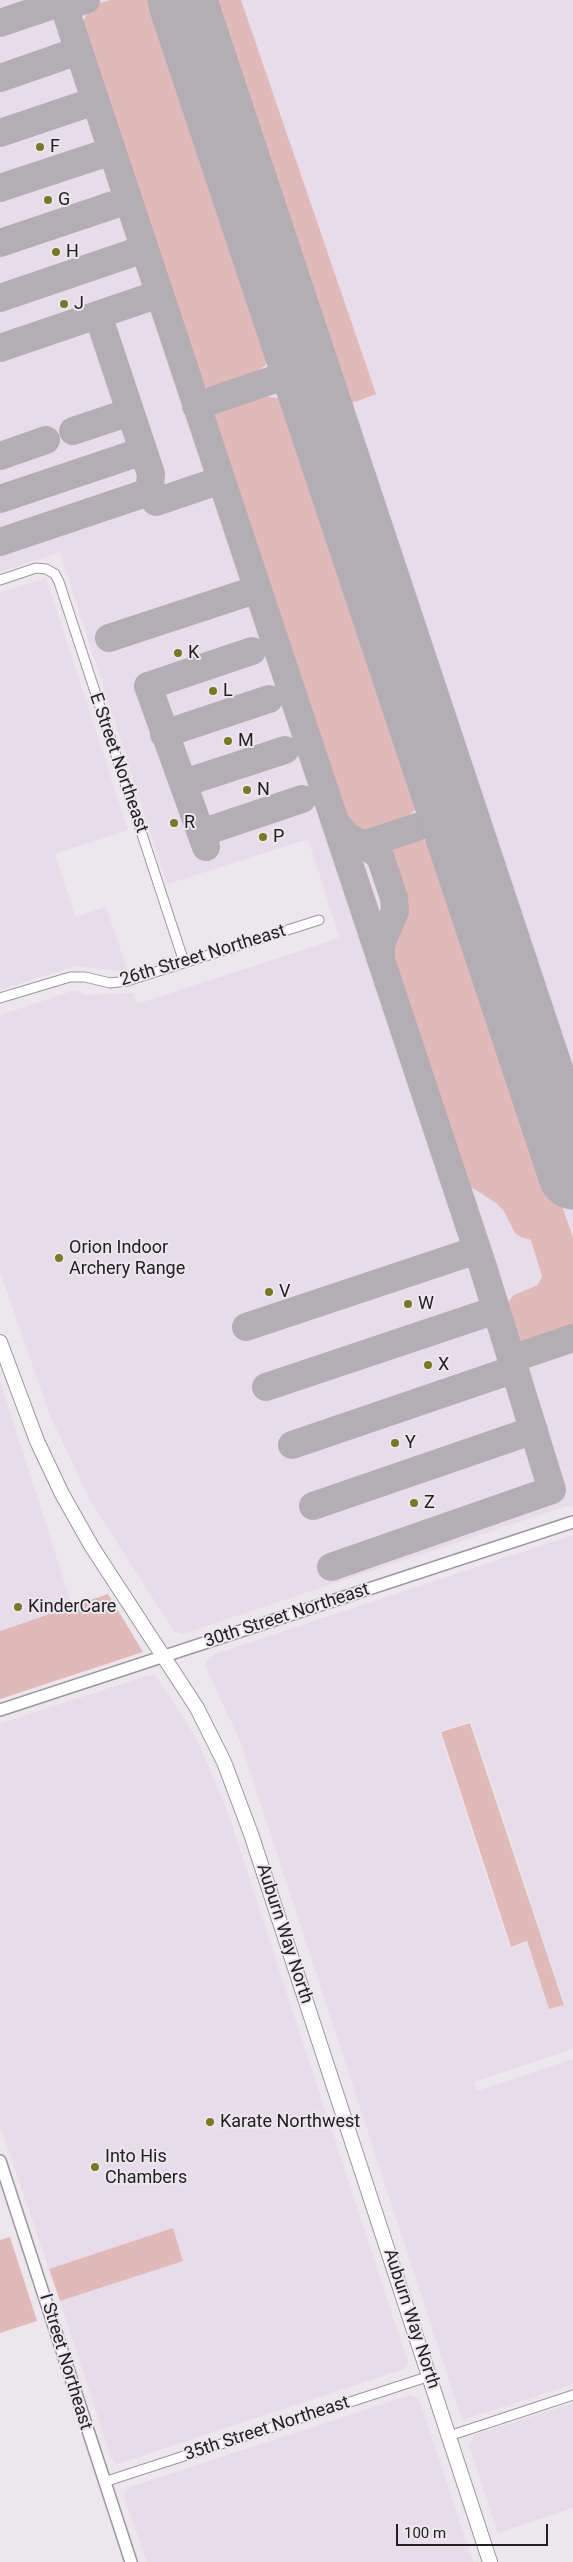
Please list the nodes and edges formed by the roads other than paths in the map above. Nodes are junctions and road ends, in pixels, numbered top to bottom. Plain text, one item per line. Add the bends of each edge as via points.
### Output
1 (0, 580) edge
2 (319, 920) dead end
3 (184, 962) junction
4 (0, 998) edge
5 (0, 1342) edge
6 (573, 1522) edge
7 (165, 1656) junction
8 (0, 1710) edge
9 (0, 2162) edge
10 (430, 2376) junction
11 (573, 2395) edge
12 (449, 2436) junction
13 (104, 2482) junction
14 (131, 2562) edge
15 (490, 2562) edge

1 - 3 street, E Street Northeast via 25,570 46,569 55,574 59,582
2 - 3 street, 26th Street Northeast
3 - 4 street, 26th Street Northeast via 117,983 70,977
5 - 7 main road, Auburn Way North via 37,1441 62,1494 92,1547
6 - 7 street, 30th Street Northeast
7 - 8 street, 30th Street Northeast
7 - 10 main road, Auburn Way North via 210,1731 235,1791
9 - 13 street, I Street Northeast
10 - 12 main road, Auburn Way North
10 - 13 street, 35th Street Northeast
11 - 12 street
12 - 15 main road, Auburn Way North
13 - 14 street, I Street Northeast

